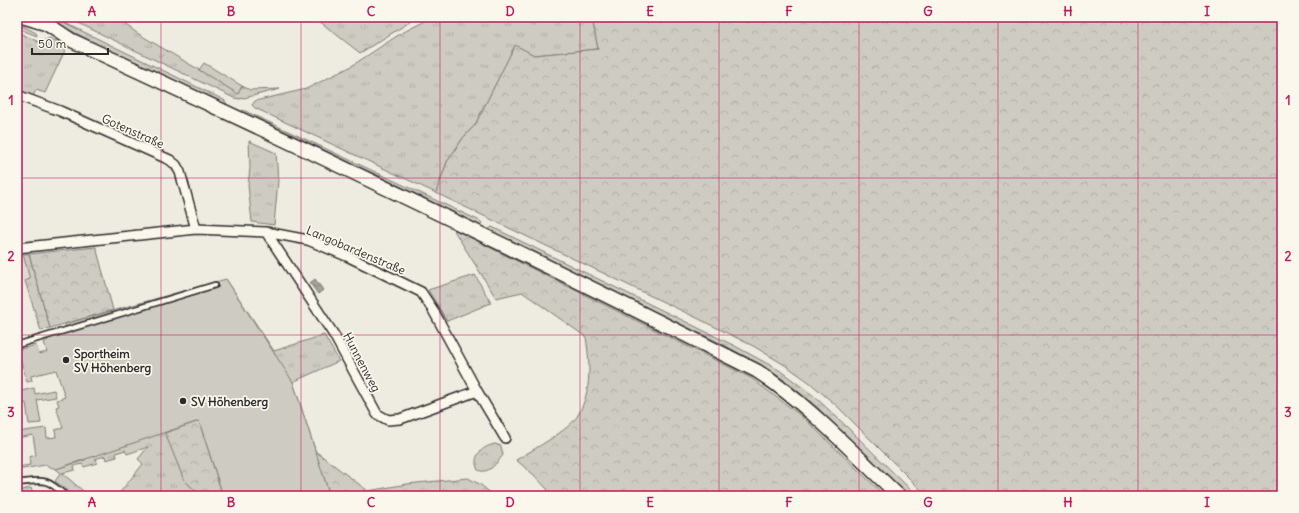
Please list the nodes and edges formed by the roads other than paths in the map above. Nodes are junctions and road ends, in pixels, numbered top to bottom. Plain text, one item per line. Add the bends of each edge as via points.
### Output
1 (24, 17) edge
2 (17, 95) edge
3 (196, 230) junction
4 (266, 232) junction
5 (17, 248) edge
6 (215, 285) dead end
7 (17, 345) edge
8 (477, 391) junction
9 (505, 438) dead end
10 (17, 483) edge
11 (66, 496) edge
12 (899, 496) edge

1 - 12 main road via 47,24 71,40 488,238 757,371 812,414
2 - 3 street, Gotenstraße via 60,111 170,160 180,172
3 - 4 street, Langobardenstraße
3 - 5 street, Langobardenstraße
4 - 8 street, Langobardenstraße via 308,240 421,292
4 - 8 street, Hunnenweg via 334,335 377,414 388,420 400,419
6 - 7 lane
8 - 9 street, Langobardenstraße
10 - 11 lane via 45,480

